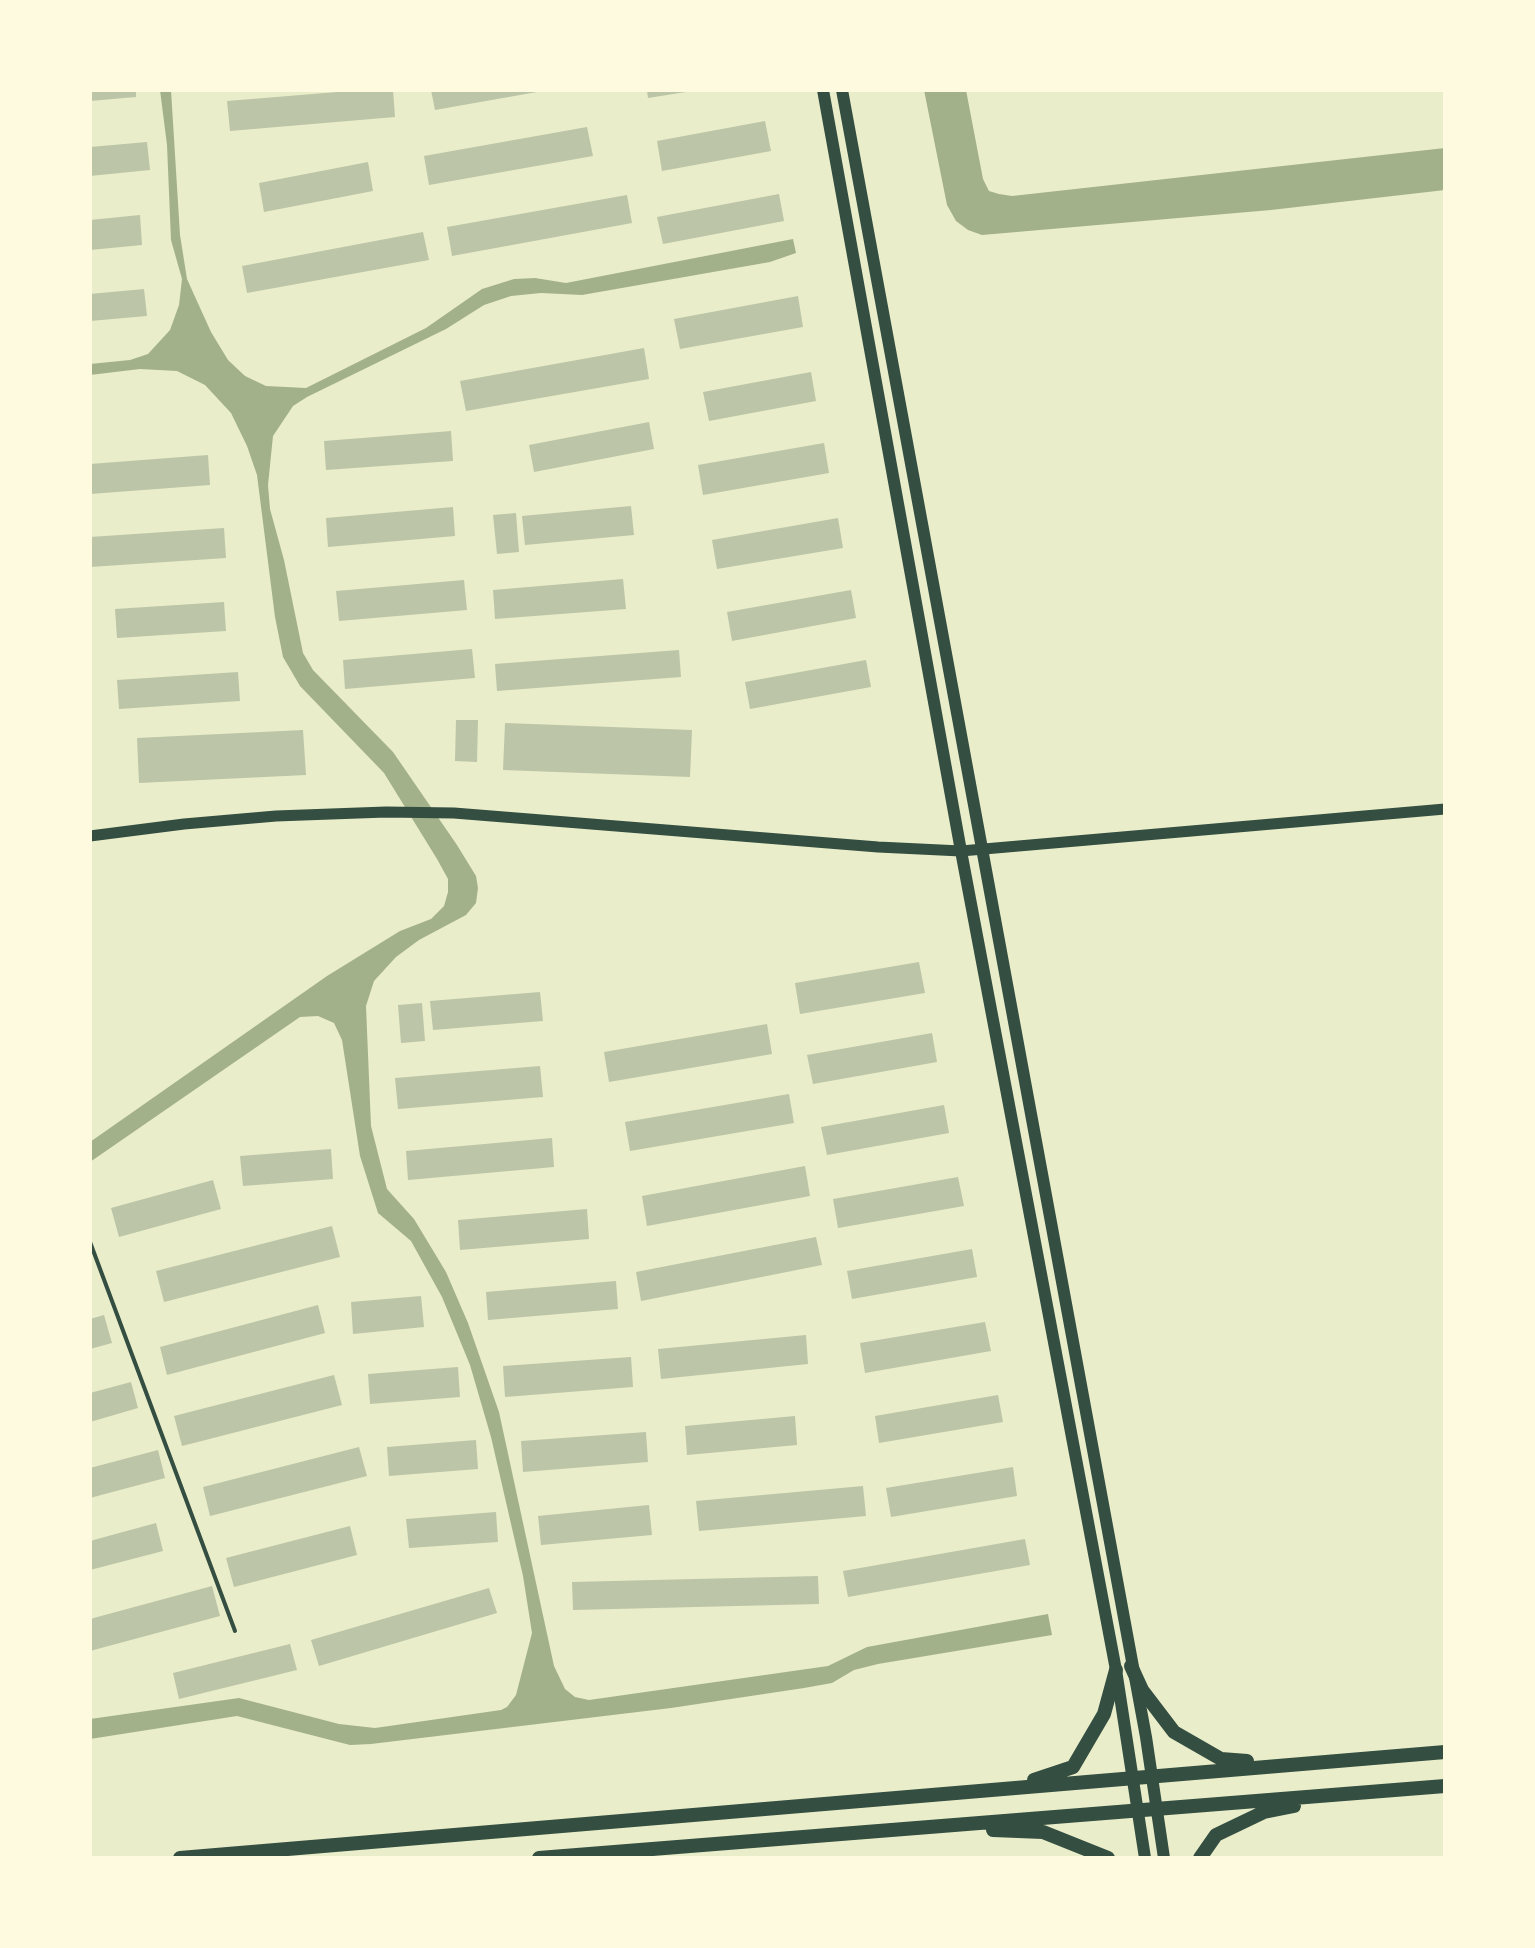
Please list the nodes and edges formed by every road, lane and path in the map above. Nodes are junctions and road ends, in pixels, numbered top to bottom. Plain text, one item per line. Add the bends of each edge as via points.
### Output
1 (823, 90) edge
2 (842, 90) edge
3 (1445, 809) edge
4 (90, 836) edge
5 (981, 850) junction
6 (961, 851) junction
7 (90, 1242) edge
8 (235, 1631) dead end
9 (1131, 1666) junction
10 (1116, 1670) junction
11 (1445, 1752) edge
12 (1291, 1765) junction
13 (1153, 1776) junction
14 (1132, 1777) junction
15 (1445, 1786) edge
16 (1012, 1788) junction
17 (1345, 1794) junction
18 (1159, 1809) junction
19 (1139, 1811) junction
20 (924, 1828) junction
21 (180, 1858) edge
22 (539, 1858) edge
23 (1108, 1858) edge
24 (1145, 1858) edge
25 (1164, 1858) edge
26 (1200, 1858) edge

1 - 6 main road
2 - 5 main road
3 - 5 street
4 - 6 street via 184,824 454,813
5 - 6 street
5 - 9 main road
6 - 10 main road
7 - 8 lane
9 - 12 main road via 1174,1732 1221,1759
9 - 13 main road
10 - 14 main road
10 - 16 main road via 1104,1714 1073,1767
11 - 12 main road
12 - 13 main road
13 - 14 main road
13 - 18 main road
14 - 16 main road
14 - 19 main road
15 - 17 main road
16 - 21 main road
17 - 18 main road
17 - 26 main road via 1264,1812 1216,1835
18 - 19 main road
18 - 25 main road
19 - 20 main road
19 - 24 main road
20 - 22 main road
20 - 23 main road via 1043,1832

